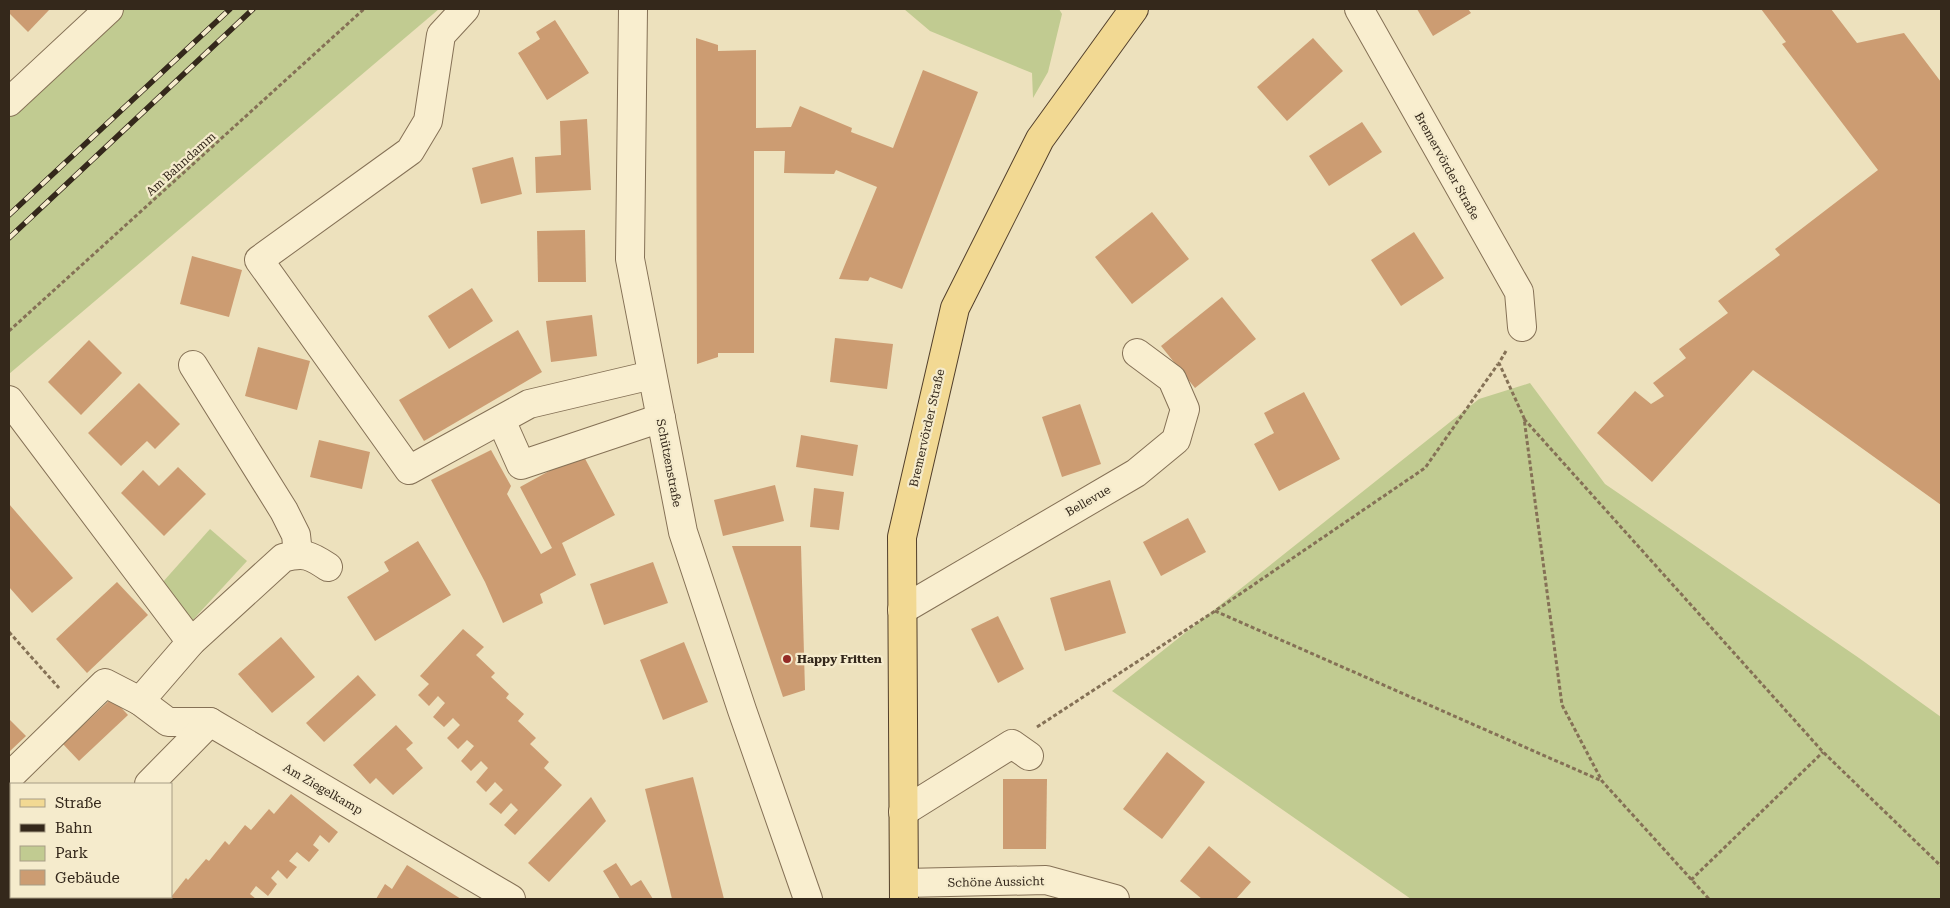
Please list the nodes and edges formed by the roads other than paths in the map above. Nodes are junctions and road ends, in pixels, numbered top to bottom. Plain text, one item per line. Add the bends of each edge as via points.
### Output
1 (109, 9) edge
2 (465, 9) edge
3 (633, 9) edge
4 (1134, 9) edge
5 (1359, 9) edge
6 (9, 102) edge
7 (1522, 327) road end
8 (1137, 353) dead end
9 (194, 365) dead end
10 (652, 375) junction
11 (9, 400) edge
12 (661, 418) junction
13 (501, 420) junction
14 (298, 554) junction
15 (328, 567) dead end
16 (902, 610) junction
17 (191, 642) junction
18 (140, 701) junction
19 (210, 722) junction
20 (1020, 750) road end
21 (9, 777) edge
22 (150, 783) edge
23 (903, 812) junction
24 (904, 891) edge
25 (511, 899) edge
26 (808, 899) edge
27 (1115, 899) edge

1 - 6 street
2 - 13 street via 441,35 428,121 410,151 259,260 409,470
3 - 10 street, Schützenstraße via 630,259
4 - 16 main road, Bremervörder Straße via 1040,139 955,308 902,537
5 - 7 street, Bremervörder Straße via 1519,292
8 - 16 street, Bellevue via 1172,379 1185,409 1176,440 1136,474
9 - 14 street via 284,511 296,535
10 - 12 street, Schützenstraße
10 - 13 street via 530,404
11 - 17 street
12 - 13 street via 521,465
12 - 26 street, Schützenstraße via 683,532
14 - 15 street via 311,556
14 - 17 street via 283,558
16 - 23 main road, Bremervörder Straße
17 - 18 street
18 - 19 street via 168,722
18 - 21 street via 105,683
19 - 22 street
19 - 25 street, Am Ziegelkamp
20 - 23 street
23 - 24 main road, Bremervörder Straße
24 - 27 street, Schöne Aussicht via 1046,880

